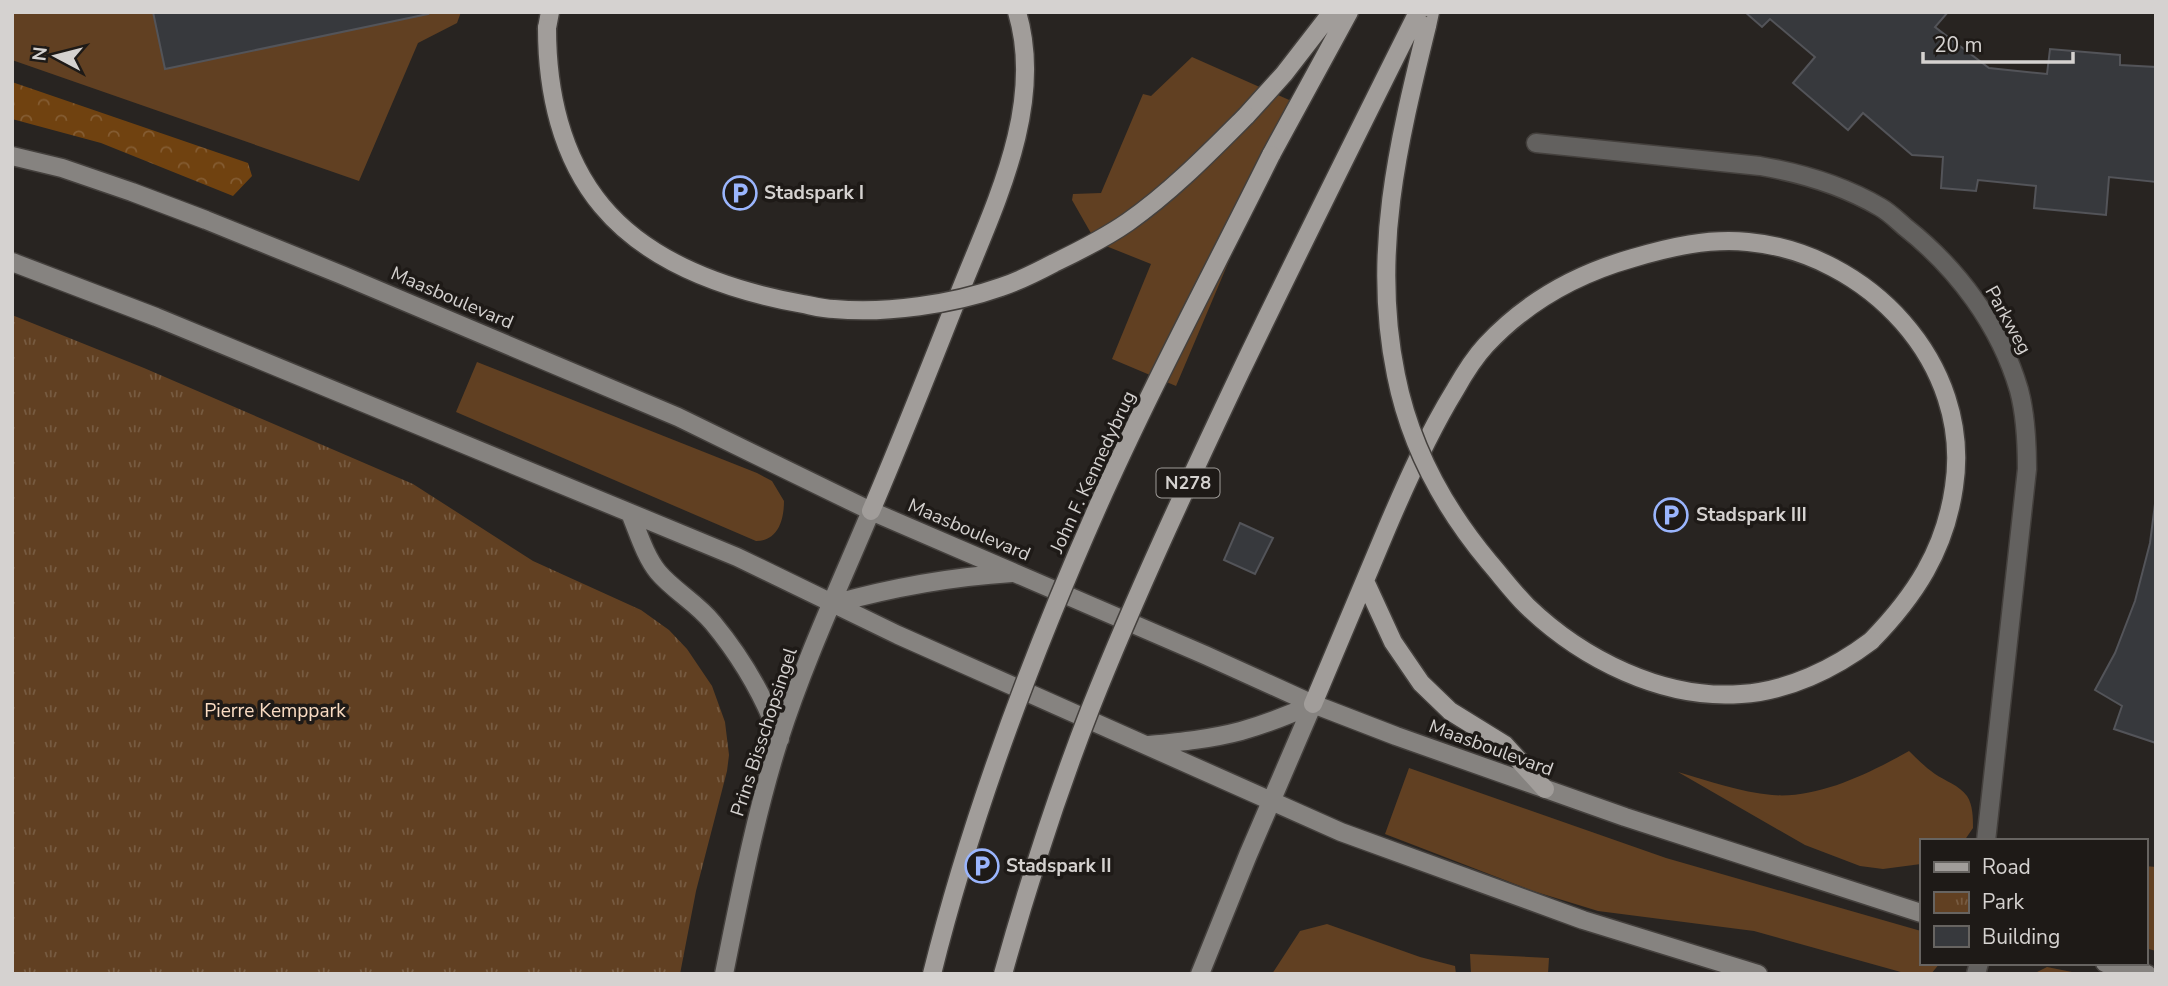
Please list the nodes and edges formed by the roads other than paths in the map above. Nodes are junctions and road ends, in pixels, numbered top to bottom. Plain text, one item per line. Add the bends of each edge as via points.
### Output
1 (1017, 12) edge
2 (1332, 12) edge
3 (1349, 12) edge
4 (1418, 12) edge
5 (1430, 12) edge
6 (548, 20) edge
7 (1536, 143) dead end
8 (12, 156) edge
9 (12, 262) edge
10 (871, 511) junction
11 (630, 513) junction
12 (1014, 573) junction
13 (1365, 581) junction
14 (833, 604) junction
15 (1313, 705) junction
16 (780, 739) junction
17 (1149, 746) junction
18 (1545, 789) junction
19 (1272, 801) junction
20 (1986, 839) edge
21 (1920, 913) edge
22 (2113, 965) edge
23 (724, 974) edge
24 (932, 974) edge
25 (1003, 974) edge
26 (1200, 974) edge
27 (1758, 974) edge
28 (2147, 974) edge

1 - 10 main road via 1024,81 1012,157
2 - 6 main road, bridge via 1247,116 1128,222 1002,287 933,303 859,310 770,299 738,289 677,264 625,230 602,206 572,158 550,85
3 - 24 main road, John F. Kennedybrug, bridge via 1271,155 1099,505 1005,739
4 - 25 main road, N278, bridge via 1186,487 1132,610 1070,763
5 - 13 main road, bridge via 1393,178 1386,254 1395,373 1406,419 1424,463 1457,521 1509,586 1545,621 1629,674 1691,692 1741,694 1815,674 1871,641 1909,599 1944,531 1955,484 1955,438 1943,391 1910,327 1880,297 1844,272 1799,252 1747,242 1698,243 1589,273 1532,303 1484,347 1429,434
7 - 20 street, Parkweg via 1760,166 1843,189 1884,209 1922,240 1980,307 2011,367 2027,440
8 - 10 main road, Maasboulevard via 132,192 342,275 678,417
9 - 11 main road
10 - 12 main road, Maasboulevard
10 - 14 main road, Prins Bisschopsingel
11 - 14 main road via 737,557
11 - 16 main road via 656,570 710,620 736,653 768,707
12 - 14 main road via 900,586
12 - 15 main road, Maasboulevard
13 - 15 main road
13 - 18 main road via 1393,642 1422,684 1450,711 1505,745
14 - 16 main road, Prins Bisschopsingel
14 - 17 main road
15 - 17 main road via 1239,732
15 - 18 main road, Maasboulevard
15 - 19 main road
16 - 23 main road, Prins Bisschopsingel via 757,815
17 - 19 main road
18 - 21 main road, Maasboulevard
19 - 26 main road
19 - 27 main road via 1516,897
22 - 28 main road

